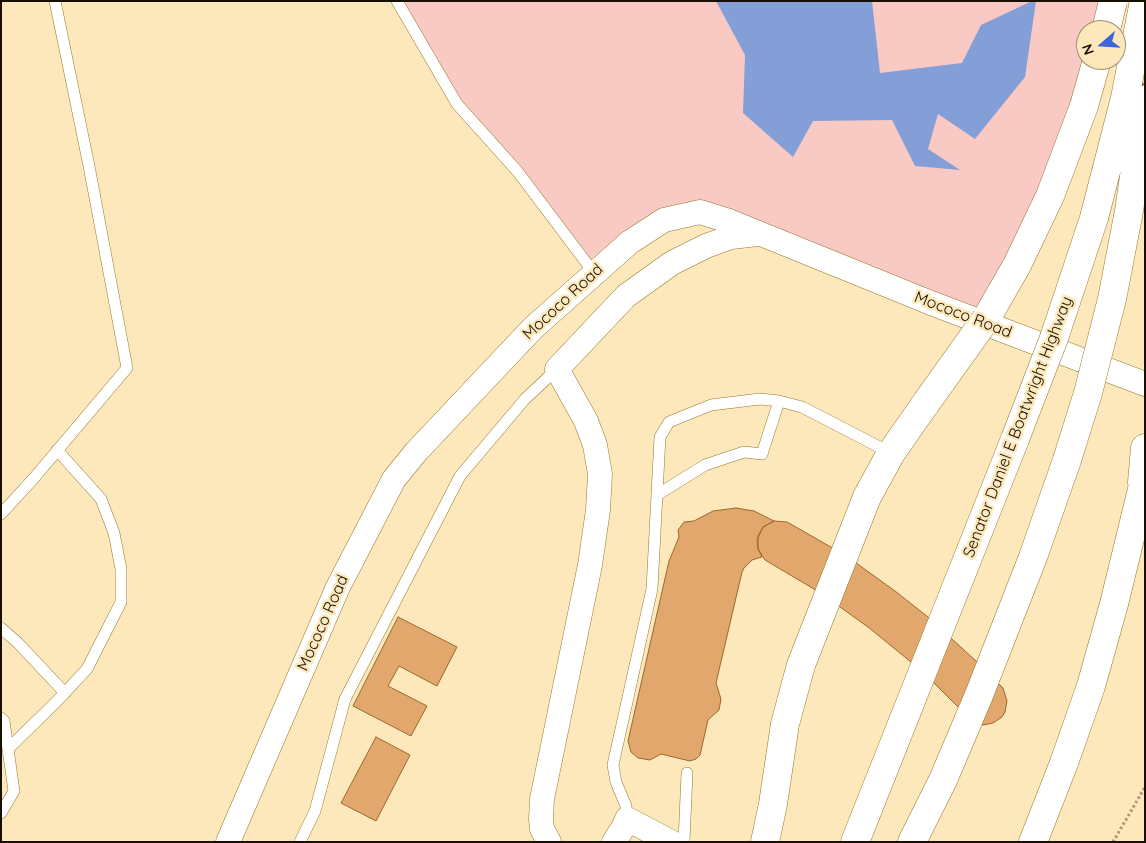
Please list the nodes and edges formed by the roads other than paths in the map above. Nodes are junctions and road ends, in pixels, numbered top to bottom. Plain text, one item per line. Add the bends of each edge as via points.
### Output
1 (55, 1) edge
2 (397, 1) edge
3 (1113, 1) edge
4 (1144, 1) edge
5 (1108, 20) edge
6 (1094, 70) edge
7 (1145, 100) edge
8 (758, 234) junction
9 (594, 273) junction
10 (557, 369) junction
11 (1145, 384) edge
12 (779, 401) junction
13 (1145, 448) edge
14 (57, 450) junction
15 (891, 453) junction
16 (1144, 479) edge
17 (658, 495) junction
18 (1, 514) edge
19 (1, 628) edge
20 (65, 693) junction
21 (1, 718) edge
22 (8, 749) junction
23 (687, 773) dead end
24 (1, 813) edge
25 (627, 819) junction
26 (228, 842) edge
27 (300, 842) edge
28 (549, 842) edge
29 (614, 842) edge
30 (671, 842) edge
31 (684, 842) edge
32 (765, 842) edge
33 (855, 842) edge
34 (912, 842) edge
35 (1032, 842) edge

1 - 14 lane via 127,368
2 - 9 lane via 457,104 518,172
3 - 5 highway, bridge
4 - 33 highway, Senator Daniel E Boatwright Highway, bridge via 1125,98 1094,218 1054,338
6 - 15 highway, bridge via 1073,138 1030,240 986,319
7 - 34 highway, bridge via 1112,299 1068,460 979,695
8 - 9 street, Mococo Road via 700,212 664,220 630,242
8 - 10 street via 731,237 672,263 626,296
8 - 11 street, Mococo Road
9 - 26 street, Mococo Road via 533,328 394,479 338,587
10 - 27 lane via 525,400 460,476 345,699 315,811
10 - 28 street via 586,421 595,445 600,474 590,565 541,809 542,829
12 - 15 lane via 818,414
12 - 17 lane via 762,454 744,452 705,465
12 - 17 lane via 760,398 711,405 669,422 660,437
13 - 16 highway
14 - 18 lane
14 - 20 lane via 101,499 114,533 121,569 121,602 87,669
15 - 32 highway via 859,516 794,683
16 - 35 highway via 1098,661 1064,763
17 - 25 lane via 652,589 614,765
19 - 20 lane
20 - 22 lane
21 - 22 lane
22 - 24 lane via 14,791
23 - 31 lane
25 - 29 street
25 - 30 street

